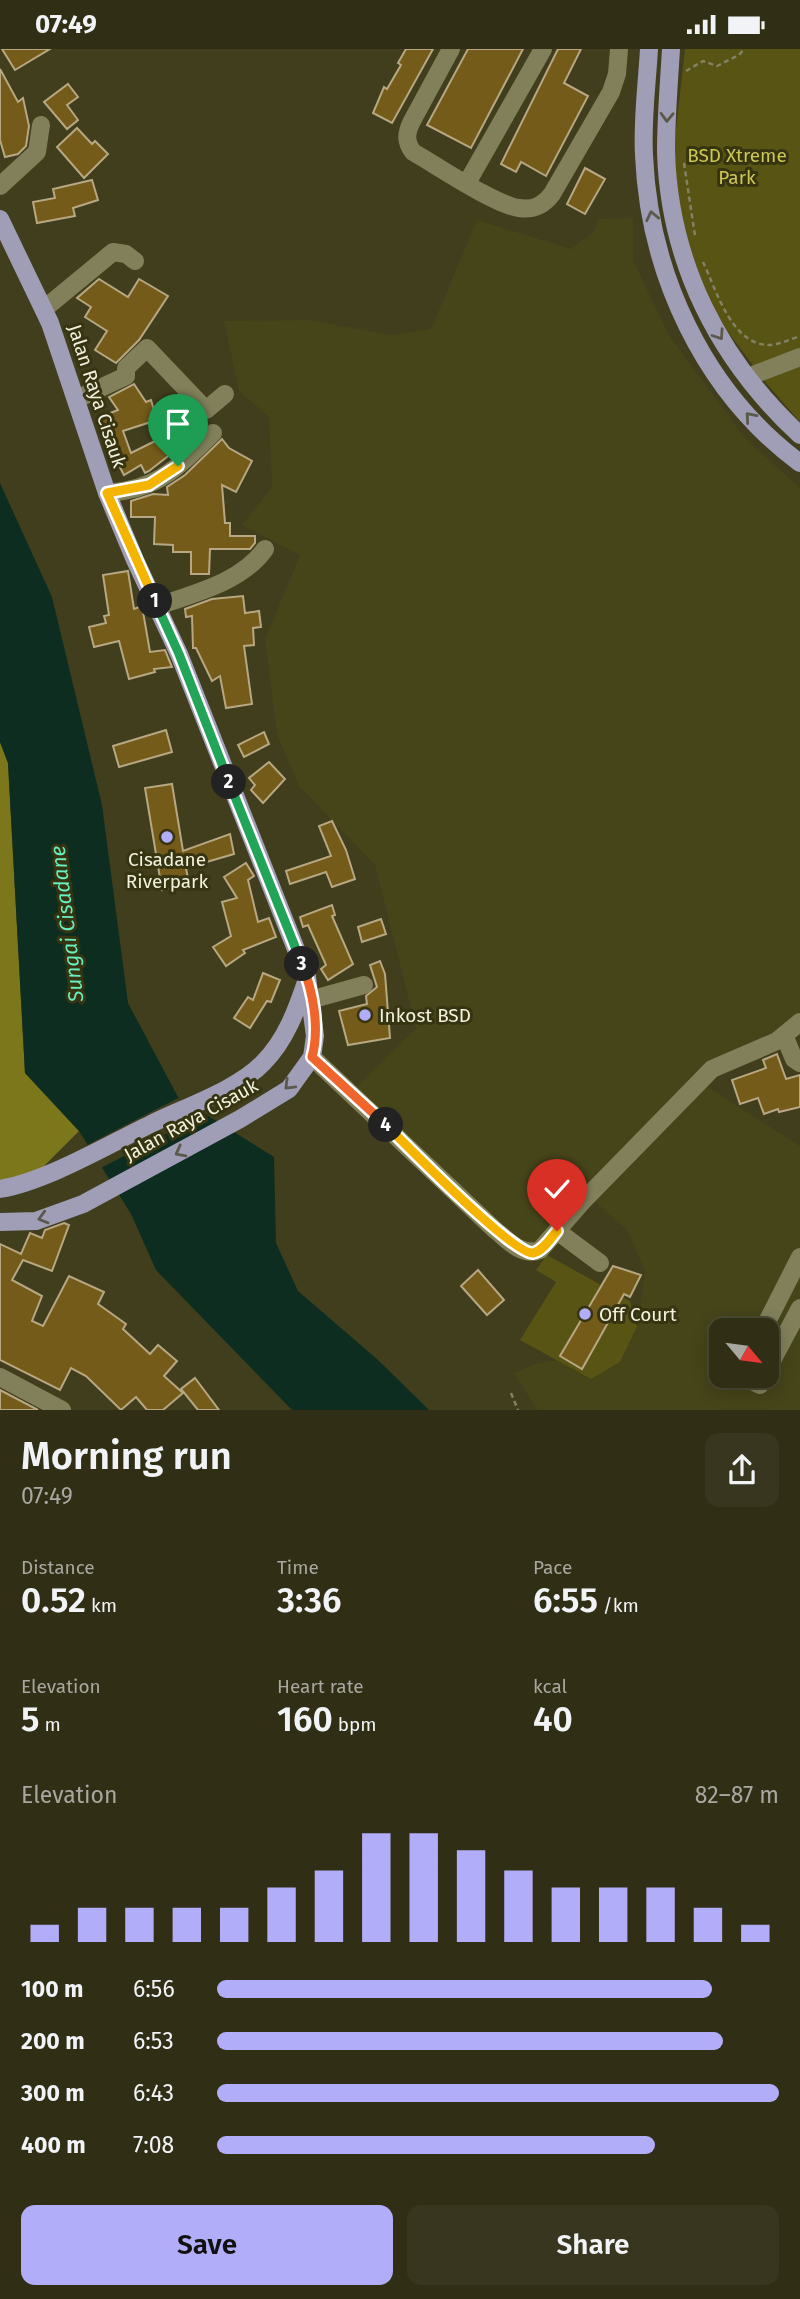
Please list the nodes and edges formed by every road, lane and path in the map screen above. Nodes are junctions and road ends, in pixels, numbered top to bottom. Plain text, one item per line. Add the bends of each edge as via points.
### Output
1 (451, 49) edge
2 (543, 49) edge
3 (619, 49) edge
4 (649, 49) edge
5 (671, 49) edge
6 (744, 49) edge
7 (681, 78) dead end
8 (41, 125) dead end
9 (682, 152) dead end
10 (467, 183) junction
11 (0, 186) edge
12 (0, 219) edge
13 (696, 242) dead end
14 (699, 254) dead end
15 (135, 261) dead end
16 (44, 309) junction
17 (800, 336) edge
18 (800, 358) edge
19 (748, 377) junction
20 (225, 394) dead end
21 (77, 398) junction
22 (213, 433) dead end
23 (800, 435) edge
24 (800, 463) edge
25 (107, 493) junction
26 (265, 549) dead end
27 (158, 607) junction
28 (364, 985) dead end
29 (306, 1002) junction
30 (800, 1022) edge
31 (784, 1035) junction
32 (312, 1057) junction
33 (800, 1063) edge
34 (0, 1189) edge
35 (0, 1222) edge
36 (557, 1231) junction
37 (800, 1257) edge
38 (600, 1263) dead end
39 (800, 1308) edge
40 (769, 1318) edge
41 (779, 1349) edge
42 (0, 1377) edge
43 (511, 1394) dead end
44 (62, 1410) edge
45 (518, 1410) edge

1 - 10 street via 406,138 413,152
2 - 10 street
3 - 10 street via 611,92 546,202 532,208 512,207
24 -> 4 main road via 768,437 728,391 691,335 671,291 645,174
5 -> 19 main road via 666,151 674,218 701,305
6 - 7 path via 716,66 703,61 689,67
8 - 11 street via 37,152
9 - 13 path
12 - 16 main road, Jalan Raya Cisauk
14 - 17 path via 734,325 750,339 768,345
15 - 16 street via 113,252
16 - 21 main road, Jalan Raya Cisauk
18 - 19 street
19 - 23 main road
20 - 21 street via 206,410 147,348 126,368 126,376
21 - 25 main road, Jalan Raya Cisauk
22 - 25 street via 162,478 133,490
25 - 27 main road, Jalan Raya Cisauk
26 - 27 street via 247,570
27 - 29 main road, Jalan Raya Cisauk via 307,977
28 - 29 street
29 - 32 main road, Jalan Raya Cisauk via 315,1036
29 - 34 main road, Jalan Raya Cisauk via 278,1045 247,1076 50,1172
30 - 31 street
31 - 33 street
31 - 36 street via 712,1069
32 -> 35 main road, Jalan Raya Cisauk via 289,1089 83,1204 36,1221
32 - 36 street via 521,1251 540,1250
36 - 38 street
37 - 40 street
39 - 41 street
42 - 44 street
43 - 45 path

